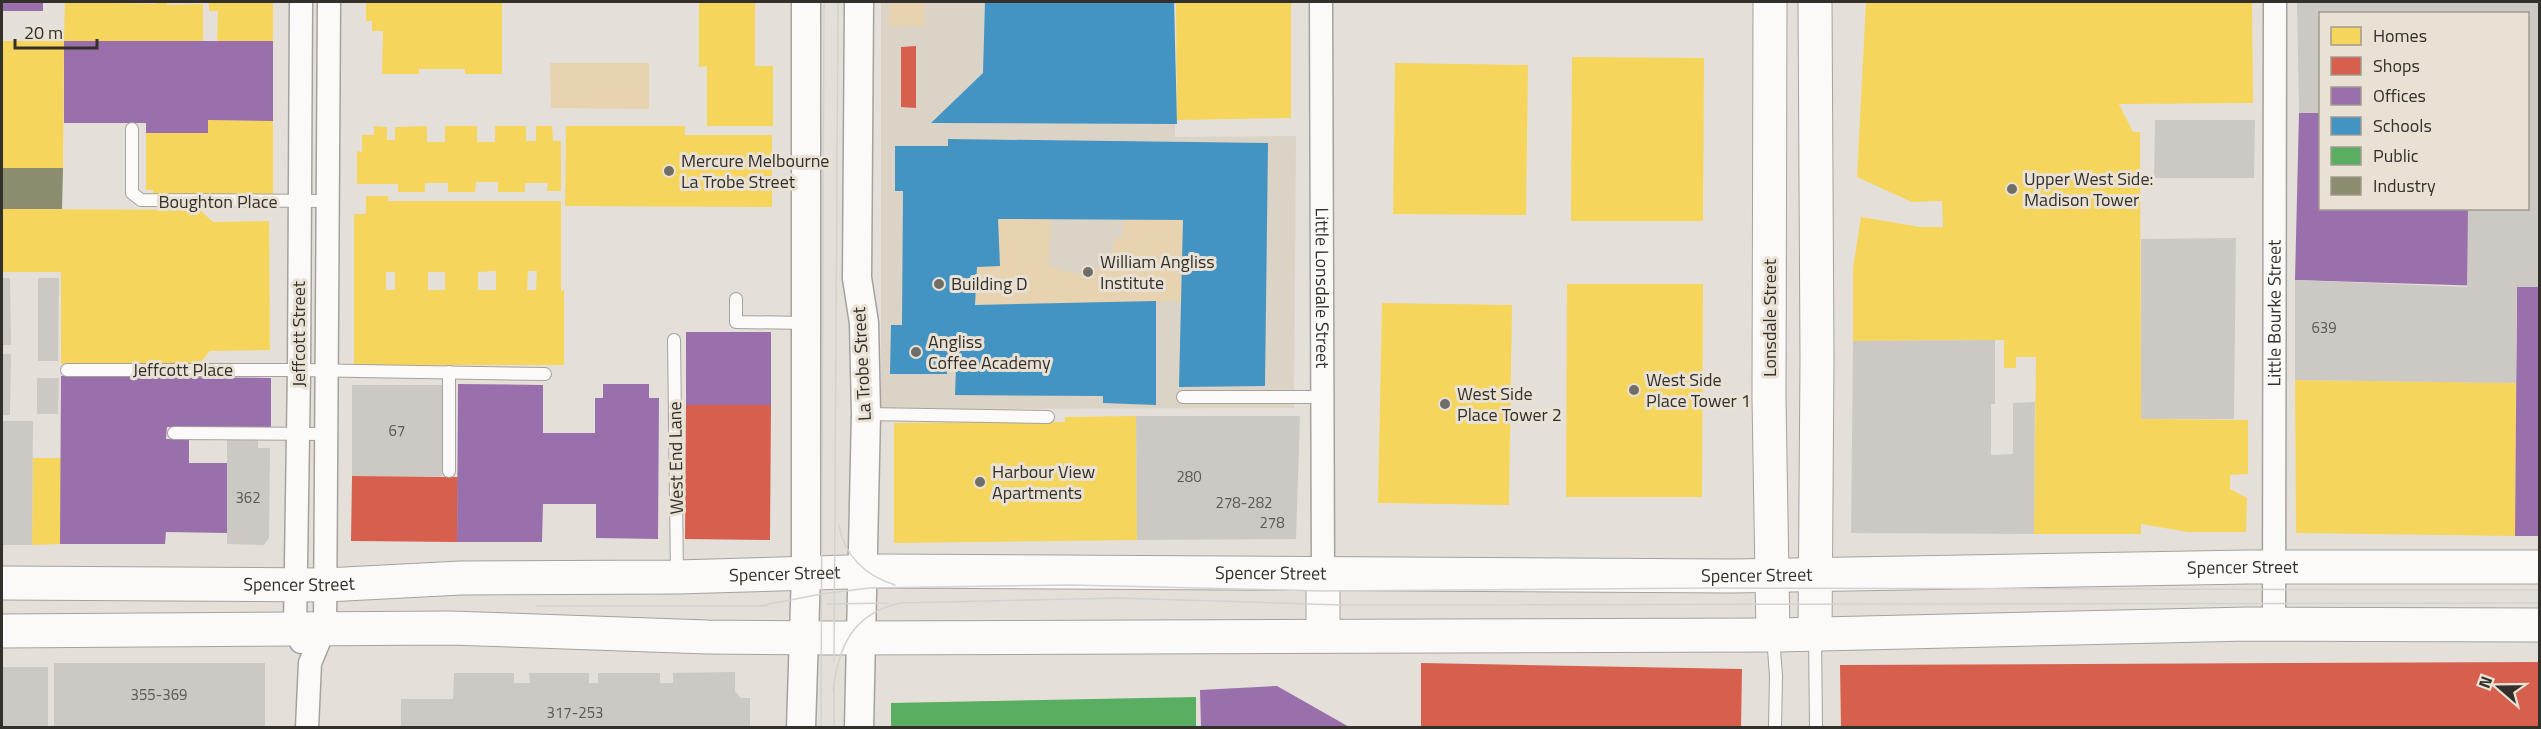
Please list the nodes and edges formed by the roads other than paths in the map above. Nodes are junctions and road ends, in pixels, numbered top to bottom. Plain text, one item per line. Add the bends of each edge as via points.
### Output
1 (300, 2) edge
2 (329, 2) edge
3 (806, 2) edge
4 (859, 2) edge
5 (1321, 2) edge
6 (1770, 2) edge
7 (1815, 2) edge
8 (2275, 2) edge
9 (1815, 114) junction
10 (1770, 115) junction
11 (132, 129) dead end
12 (327, 201) junction
13 (299, 202) junction
14 (736, 298) dead end
15 (806, 323) junction
16 (674, 340) dead end
17 (68, 370) dead end
18 (299, 370) junction
19 (326, 370) junction
20 (449, 372) junction
21 (545, 374) dead end
22 (1183, 397) dead end
23 (1322, 397) junction
24 (1817, 398) junction
25 (1769, 399) junction
26 (866, 414) junction
27 (1048, 417) dead end
28 (174, 433) dead end
29 (298, 434) junction
30 (326, 434) junction
31 (449, 471) dead end
32 (2274, 567) junction
33 (2540, 567) edge
34 (806, 573) junction
35 (862, 573) junction
36 (1323, 574) junction
37 (1815, 575) junction
38 (1772, 576) junction
39 (677, 577) junction
40 (2, 583) edge
41 (311, 585) junction
42 (2274, 625) junction
43 (2540, 626) edge
44 (310, 627) junction
45 (2, 631) edge
46 (1773, 635) junction
47 (1815, 635) junction
48 (1323, 636) junction
49 (803, 638) junction
50 (861, 638) junction
51 (307, 728) edge
52 (801, 728) edge
53 (859, 728) edge
54 (1775, 728) edge
55 (1816, 728) edge

1 - 13 street, Jeffcott Street
2 - 12 street, Jeffcott Street
3 - 15 street
4 - 26 street, La Trobe Street via 857,278 864,323
5 - 23 street, Little Lonsdale Street
6 - 10 main road, Lonsdale Street
7 - 9 main road
8 - 32 street, Little Bourke Street
9 - 10 main road
9 - 24 main road
10 - 25 main road, Lonsdale Street
11 - 13 lane, Boughton Place via 132,193 141,201
12 - 13 lane, Boughton Place
12 - 19 street, Jeffcott Street
13 - 18 street, Jeffcott Street
14 - 15 lane via 736,322
15 - 34 street
16 - 39 lane, West End Lane
17 - 18 lane, Jeffcott Place
18 - 19 lane, Jeffcott Place
18 - 29 street, Jeffcott Street
19 - 20 lane, Jeffcott Place
19 - 30 street, Jeffcott Street
20 - 21 lane, Jeffcott Place
20 - 31 lane
22 - 23 lane
23 - 36 street, Little Lonsdale Street
24 - 25 main road
24 - 37 main road
25 - 38 main road, Lonsdale Street
26 - 27 lane
26 - 35 street, La Trobe Street
28 - 29 lane
29 - 30 lane
29 - 41 street, Jeffcott Street
30 - 41 street, Jeffcott Street
32 - 33 main road, Spencer Street
32 - 37 main road, Spencer Street
32 - 42 street, Little Bourke Street
34 - 35 main road, Spencer Street
34 - 39 main road, Spencer Street
34 - 49 street
35 - 36 main road, Spencer Street
35 - 50 street, La Trobe Street
36 - 38 main road, Spencer Street
36 - 48 main road
37 - 38 main road, Spencer Street
37 - 47 main road
38 - 46 main road, Lonsdale Street
39 - 41 main road, Spencer Street via 461,578
40 - 41 main road, Spencer Street
41 - 44 street, Jeffcott Street
41 - 44 street, Jeffcott Street
42 - 43 main road
42 - 47 main road
44 - 45 main road
44 - 49 main road
44 - 51 street, Jeffcott Street
46 - 47 main road
46 - 48 main road
46 - 54 lane
47 - 55 lane
48 - 50 main road
49 - 50 main road
49 - 52 street
50 - 53 street, La Trobe Street

